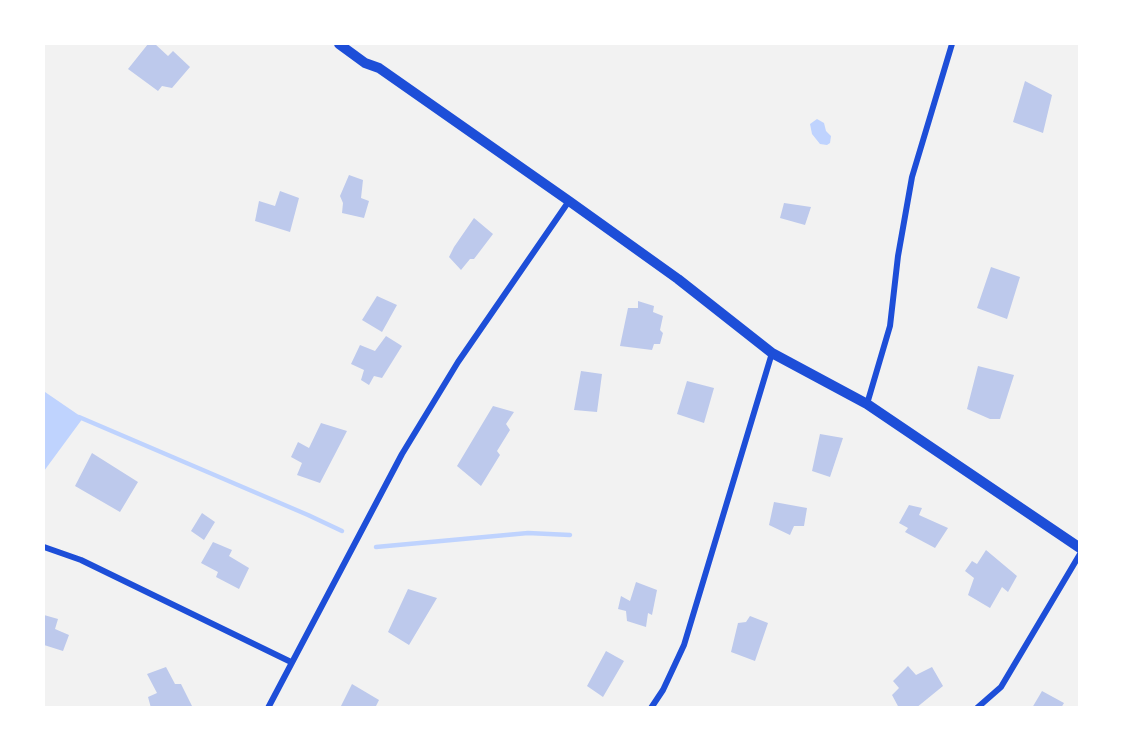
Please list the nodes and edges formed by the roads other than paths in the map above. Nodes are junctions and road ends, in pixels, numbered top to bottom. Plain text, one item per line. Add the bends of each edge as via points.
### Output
1 (339, 44) edge
2 (952, 44) edge
3 (569, 201) junction
4 (772, 353) junction
5 (867, 404) junction
6 (44, 547) edge
7 (1080, 548) edge
8 (1080, 554) edge
9 (291, 662) junction
10 (268, 708) edge
11 (651, 708) edge
12 (977, 708) edge

1 - 3 street
2 - 5 street via 912,177 891,326
3 - 4 street
3 - 9 street via 458,362 402,454
4 - 5 street
4 - 11 street via 684,645
5 - 7 street
6 - 9 street via 81,560
8 - 12 street via 1001,687
9 - 10 street

